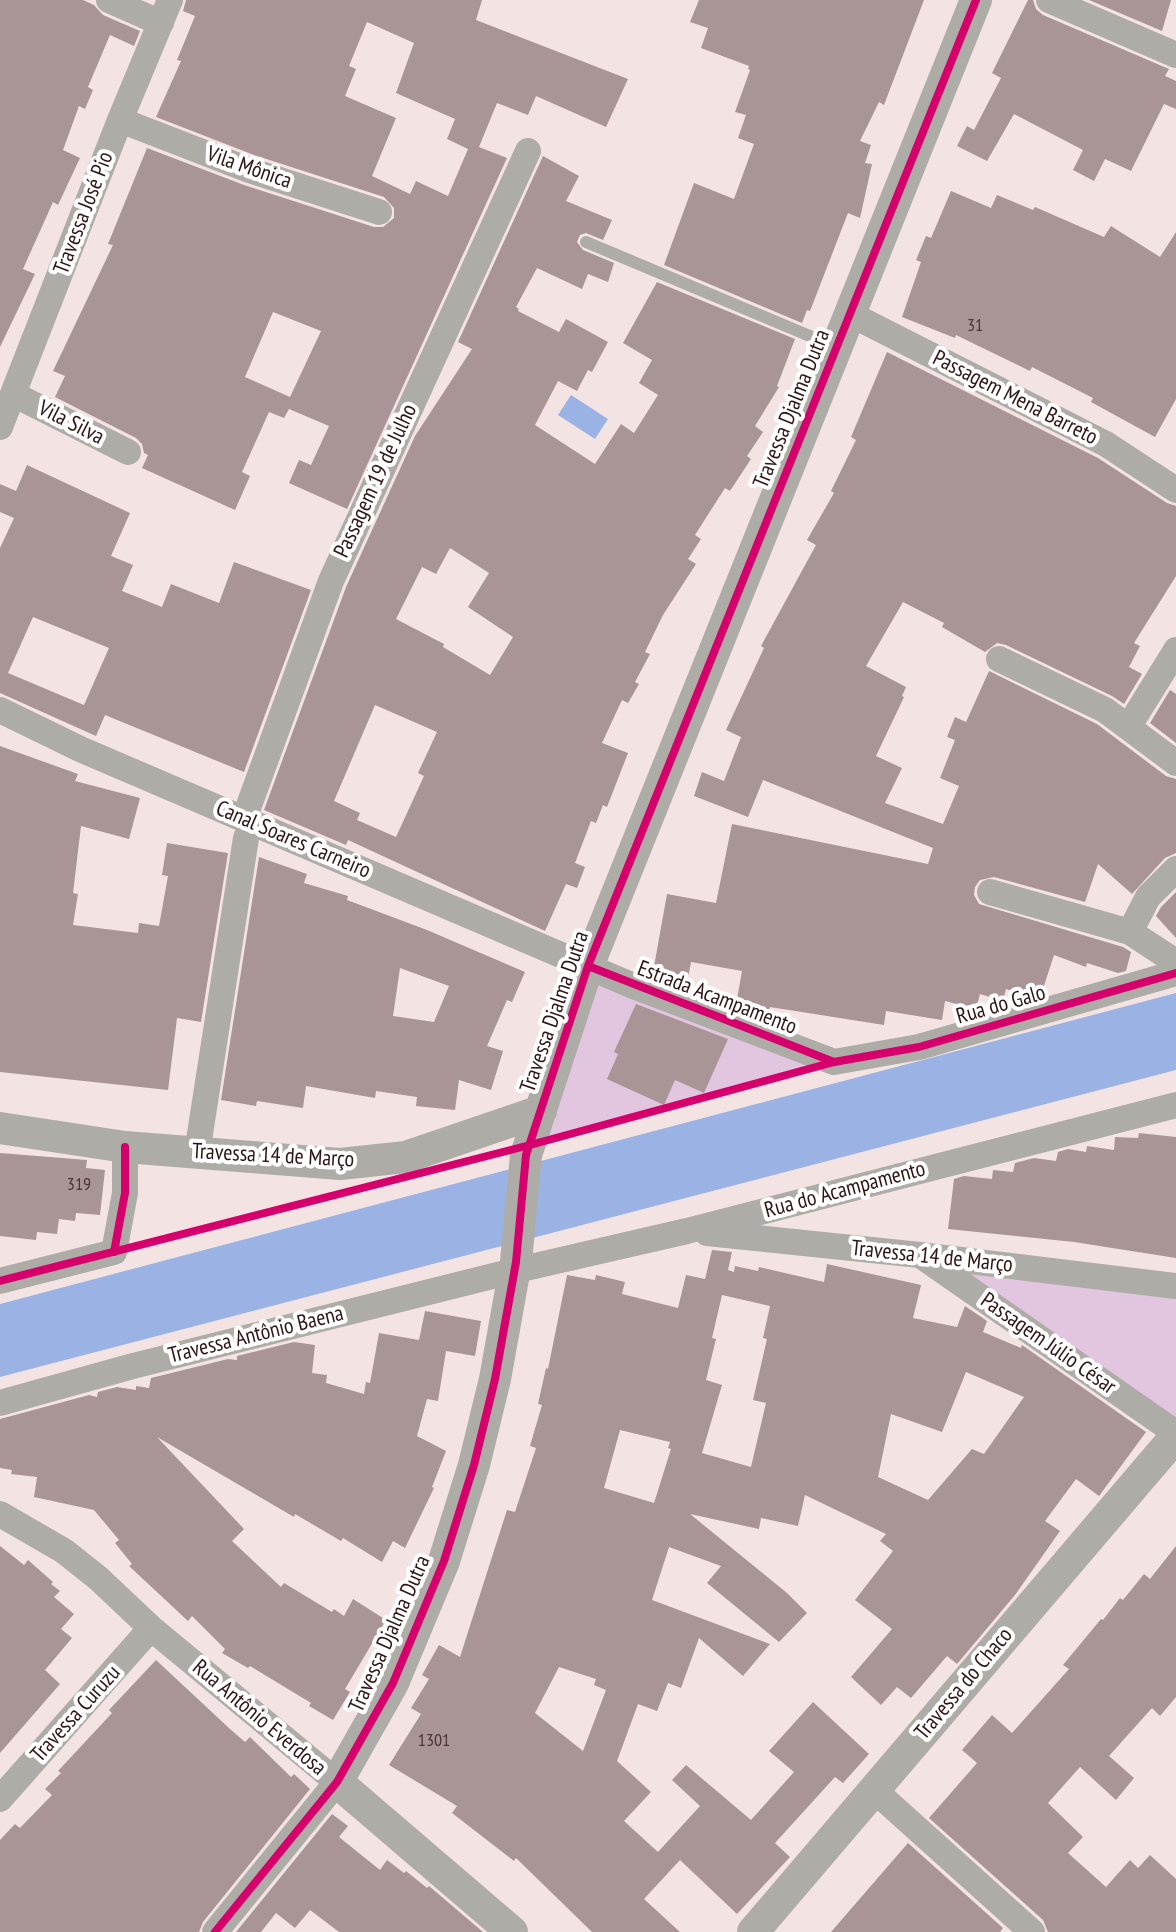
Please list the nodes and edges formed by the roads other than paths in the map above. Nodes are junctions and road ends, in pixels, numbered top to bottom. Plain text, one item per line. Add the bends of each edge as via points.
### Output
1 (109, 0) edge
2 (976, 0) edge
3 (1049, 0) edge
4 (166, 12) edge
5 (1176, 55) edge
6 (120, 120) junction
7 (528, 151) dead end
8 (379, 212) dead end
9 (586, 242) dead end
10 (850, 314) junction
11 (836, 347) junction
12 (13, 394) junction
13 (0, 427) edge
14 (128, 452) dead end
15 (1176, 490) edge
16 (1176, 650) edge
17 (999, 659) dead end
18 (0, 710) edge
19 (1129, 726) junction
20 (0, 728) edge
21 (1176, 763) edge
22 (245, 829) junction
23 (1176, 869) edge
24 (990, 892) dead end
25 (1130, 932) junction
26 (1176, 962) edge
27 (1176, 973) edge
28 (585, 974) junction
29 (834, 1062) joint
30 (1176, 1105) edge
31 (541, 1111) junction
32 (0, 1128) edge
33 (125, 1147) junction
34 (197, 1153) junction
35 (687, 1231) junction
36 (920, 1255) junction
37 (514, 1266) junction
38 (0, 1281) edge
39 (1176, 1286) edge
40 (0, 1403) edge
41 (1176, 1434) edge
42 (0, 1514) edge
43 (151, 1628) junction
44 (337, 1782) junction
45 (874, 1790) junction
46 (0, 1799) edge
47 (215, 1932) edge
48 (512, 1932) edge
49 (753, 1932) edge
50 (1032, 1932) edge

1 - 4 street
2 - 10 street, Travessa Djalma Dutra
3 - 5 street
4 - 6 street, Travessa José Pio
6 - 8 street, Vila Mônica
6 - 12 street, Travessa José Pio
7 - 22 street, Passagem 19 de Julho via 331,581
9 - 11 lane
10 - 11 street, Travessa Djalma Dutra
10 - 15 street, Passagem Mena Barreto via 1106,444
11 - 28 street, Travessa Djalma Dutra
12 - 13 street, Travessa José Pio
12 - 14 street, Vila Silva
16 - 19 street
17 - 19 street
18 - 22 street, Canal Soares Carneiro
19 - 21 street
20 - 22 street, Canal Soares Carneiro
22 - 28 street, Canal Soares Carneiro
22 - 34 street, Passagem 19 de Julho
23 - 25 street via 1148,897
24 - 25 street
25 - 26 street
27 - 29 street, Rua do Galo via 919,1047
28 - 29 street, Estrada Acampamento
28 - 31 street, Travessa Djalma Dutra
30 - 35 street, Rua do Acampamento
31 - 34 street, Travessa 14 de Março via 406,1157 340,1164
31 - 37 street, Travessa Djalma Dutra via 526,1155
32 - 33 street, Travessa 14 de Março
33 - 34 street, Travessa 14 de Março
33 - 38 street via 125,1193 114,1252
35 - 36 street, Travessa 14 de Março
35 - 37 street, Rua do Acampamento
36 - 39 street, Travessa 14 de Março
36 - 41 street, Passagem Júlio César
37 - 40 street, Travessa Antônio Baena
37 - 44 street, Travessa Djalma Dutra via 492,1393 444,1561 393,1683
41 - 45 street, Travessa do Chaco
42 - 43 street, Rua Antônio Everdosa via 64,1551
43 - 44 street, Rua Antônio Everdosa
43 - 46 street, Travessa Curuzu
44 - 47 street, Travessa Djalma Dutra
44 - 48 street, Rua Antônio Everdosa
45 - 49 street, Travessa do Chaco
45 - 50 street

